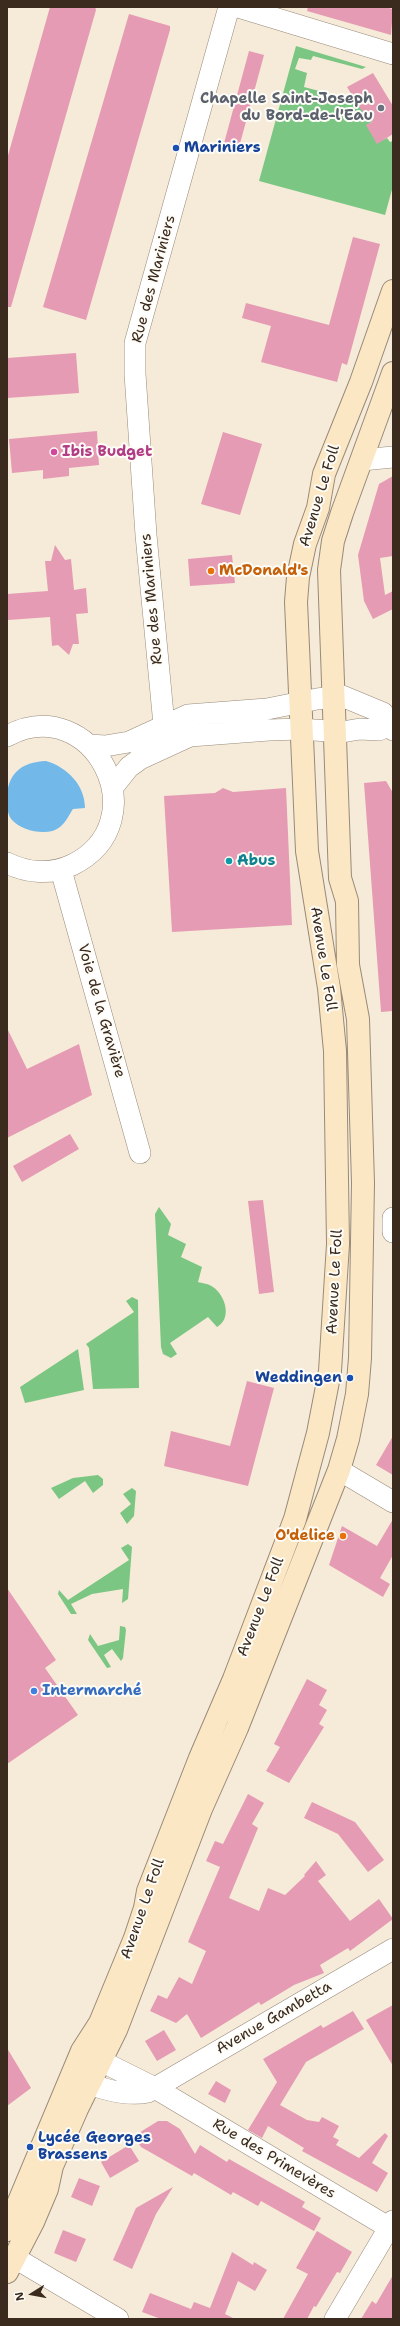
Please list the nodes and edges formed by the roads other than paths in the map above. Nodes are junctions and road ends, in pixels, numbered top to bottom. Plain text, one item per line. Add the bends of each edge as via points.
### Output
1 (229, 7) edge
2 (238, 7) edge
3 (393, 54) edge
4 (393, 290) edge
5 (393, 373) edge
6 (393, 457) edge
7 (362, 460) junction
8 (317, 699) junction
9 (164, 725) junction
10 (392, 726) edge
11 (317, 730) junction
12 (8, 734) edge
13 (89, 745) junction
14 (113, 787) junction
15 (7, 863) edge
16 (61, 870) junction
17 (140, 1153) dead end
18 (339, 1470) junction
19 (393, 1502) edge
20 (393, 1949) edge
21 (82, 2051) junction
22 (102, 2062) junction
23 (81, 2081) junction
24 (155, 2088) junction
25 (392, 2226) edge
26 (7, 2230) edge
27 (11, 2265) edge
28 (118, 2319) edge
29 (335, 2319) edge

1 - 9 street, Rue des Mariniers via 135,343 146,528
2 - 3 street
4 - 8 main road, Avenue Le Foll via 361,382 324,474 318,508 298,576 296,602
5 - 7 main road, Avenue Le Foll
6 - 7 street
7 - 8 main road, Avenue Le Foll via 333,541 329,570 329,617
8 - 9 street via 267,709 188,715
8 - 10 street via 349,698 383,713
8 - 11 main road, Avenue Le Foll
8 - 11 main road, Avenue Le Foll
9 - 13 street via 118,745
10 - 11 street via 379,730
11 - 14 street via 201,734 183,738 135,762
11 - 18 main road, Avenue Le Foll via 340,878 347,901 348,958 358,1019 363,1183 357,1394
11 - 21 main road, Avenue Le Foll via 307,851 329,988 335,1051 338,1244 330,1371 318,1433 295,1519 234,1679 148,1891 135,1938 100,2023
12 - 13 street via 30,728 51,728 72,733
13 - 14 street via 104,764
14 - 16 street via 111,819 102,839 88,855
15 - 16 street via 33,872
16 - 17 street, Voie de la Gravière
18 - 19 street
18 - 22 main road, Avenue Le Foll
20 - 24 street, Avenue Gambetta
21 - 22 street, Rue des Primevères
21 - 23 main road, Avenue Le Foll
22 - 23 main road, Avenue Le Foll
22 - 24 street, Rue des Primevères
23 - 24 street via 110,2090 142,2093
23 - 26 main road, Avenue Le Foll
23 - 27 main road, Avenue Le Foll via 47,2189
24 - 25 street, Rue des Primevères
25 - 29 street
27 - 28 street

